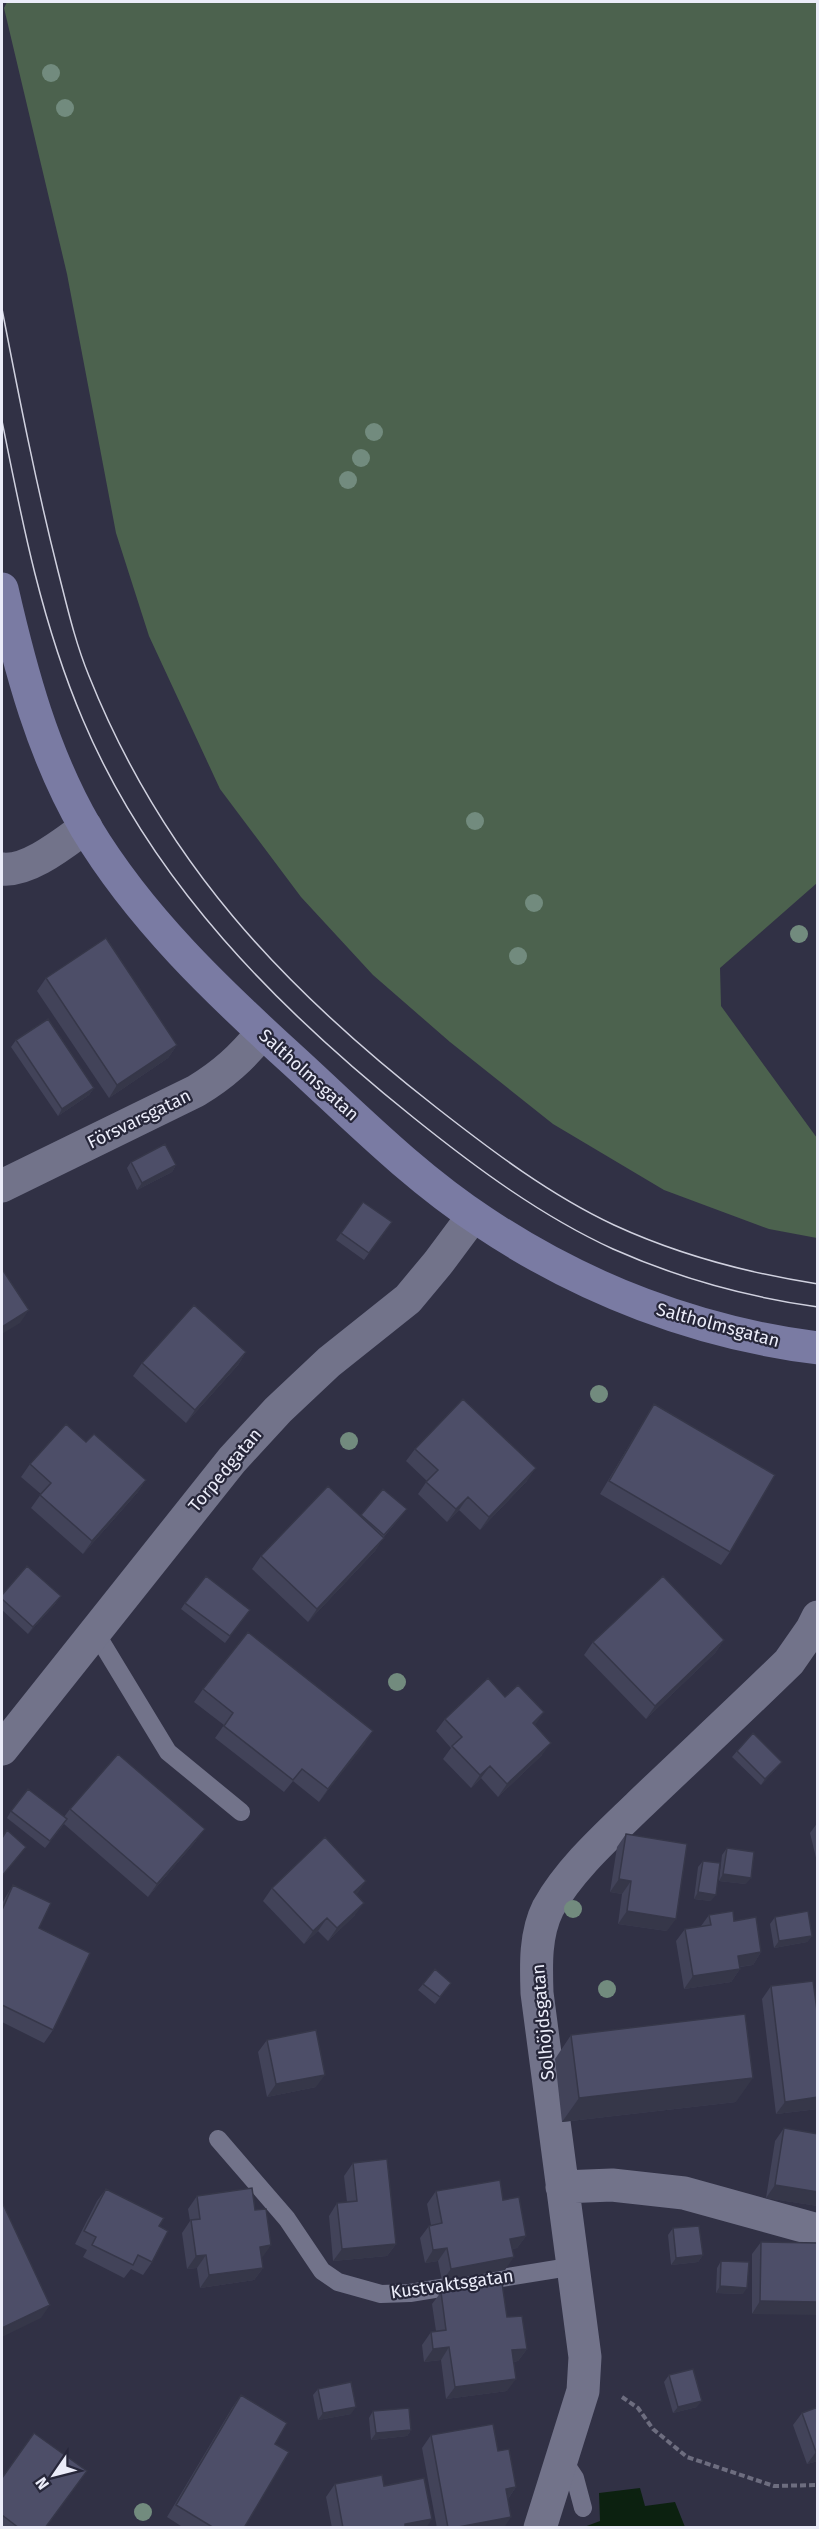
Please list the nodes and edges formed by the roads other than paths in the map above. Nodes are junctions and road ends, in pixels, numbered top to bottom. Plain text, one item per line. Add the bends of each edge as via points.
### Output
1 (2, 589) edge
2 (86, 827) junction
3 (2, 869) edge
4 (262, 1033) junction
5 (2, 1186) edge
6 (473, 1216) junction
7 (818, 1348) edge
8 (818, 1617) edge
9 (94, 1630) junction
10 (2, 1749) edge
11 (241, 1812) dead end
12 (218, 2139) dead end
13 (562, 2187) junction
14 (818, 2230) edge
15 (575, 2266) junction
16 (563, 2460) junction
17 (583, 2508) dead end
18 (540, 2528) edge

1 - 2 street, Saltholmsgatan via 38,721 55,766
2 - 3 street via 36,861
2 - 4 street, Saltholmsgatan via 148,915
4 - 5 street, Försvarsgatan via 239,1061 196,1091
4 - 6 street, Saltholmsgatan
6 - 7 street, Saltholmsgatan via 565,1270 634,1301 721,1329
6 - 9 street, Torpedgatan via 408,1299 329,1362 232,1460
8 - 13 street, Solhöjdsgatan via 789,1662 597,1846 548,1909 538,1936 537,1993
9 - 10 street, Torpedgatan
9 - 11 lane via 168,1752
12 - 15 lane, Kustvaktsgatan via 287,2219 322,2271 338,2282 381,2294 410,2293
13 - 14 street via 612,2185 684,2193
13 - 15 street, Solhöjdsgatan
15 - 16 street, Solhöjdsgatan via 585,2357 583,2391
16 - 17 lane via 575,2478
16 - 18 street, Solhöjdsgatan

